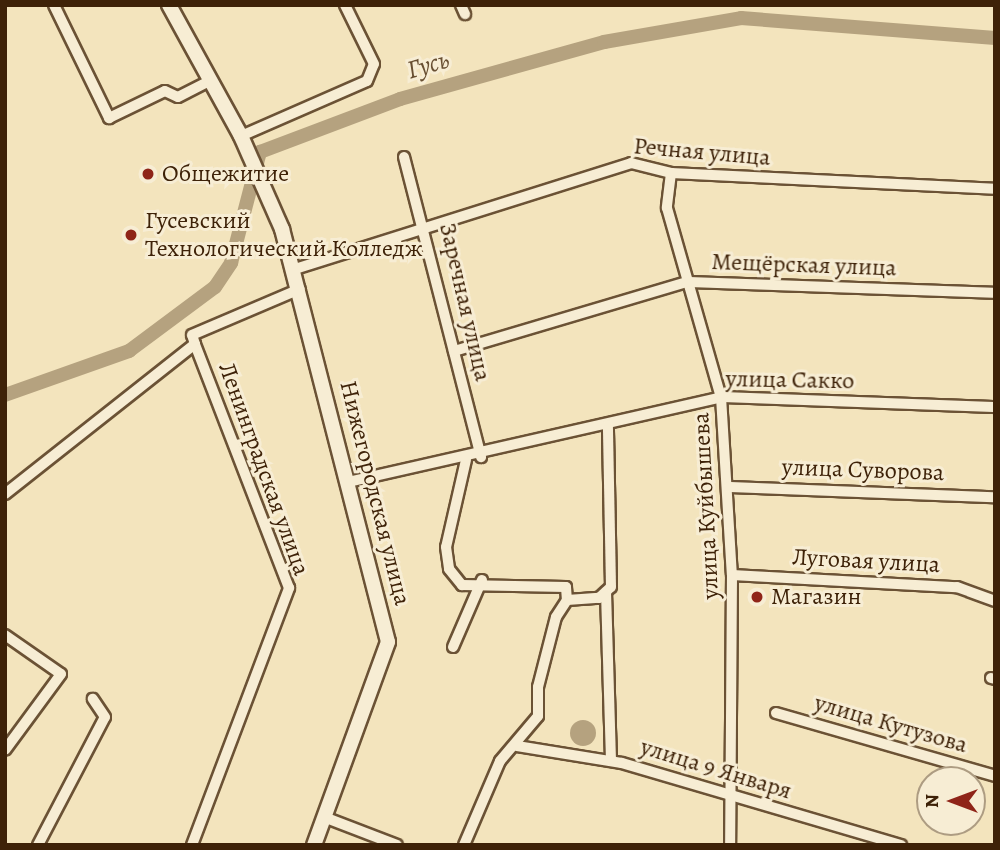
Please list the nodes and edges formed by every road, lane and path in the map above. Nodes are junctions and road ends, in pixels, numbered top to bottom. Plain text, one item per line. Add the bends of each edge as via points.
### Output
1 (54, 5) edge
2 (169, 5) edge
3 (345, 5) edge
4 (210, 81) junction
5 (242, 136) junction
6 (404, 157) dead end
7 (671, 173) junction
8 (995, 189) edge
9 (427, 230) junction
10 (295, 269) junction
11 (687, 282) junction
12 (300, 289) junction
13 (995, 293) edge
14 (195, 344) junction
15 (454, 351) junction
16 (722, 397) junction
17 (995, 407) edge
18 (608, 425) junction
19 (481, 457) junction
20 (466, 460) junction
21 (348, 482) junction
22 (729, 487) junction
23 (5, 494) edge
24 (995, 497) edge
25 (732, 575) junction
26 (482, 580) junction
27 (606, 592) junction
28 (567, 600) junction
29 (995, 601) edge
30 (5, 635) edge
31 (453, 647) dead end
32 (93, 699) dead end
33 (776, 713) dead end
34 (517, 746) junction
35 (5, 750) edge
36 (611, 761) junction
37 (995, 776) edge
38 (734, 799) junction
39 (324, 817) junction
40 (38, 845) edge
41 (192, 845) edge
42 (314, 845) edge
43 (397, 845) edge
44 (464, 845) edge
45 (730, 845) edge
46 (901, 845) edge

1 - 4 street via 109,118 165,91 178,97
2 - 4 main road, Нижегородская улица
3 - 5 street via 374,64 367,81
4 - 5 main road, Нижегородская улица
5 - 10 main road, Нижегородская улица
6 - 9 street, Заречная улица
7 - 8 street, Речная улица
7 - 9 street, Речная улица via 631,163
7 - 11 street, улица Куйбышева via 667,208
9 - 10 street, Речная улица
9 - 15 street, Заречная улица
10 - 12 main road, Нижегородская улица
11 - 13 street, Мещёрская улица
11 - 15 street, Мещёрская улица
11 - 16 street, улица Куйбышева
12 - 14 street via 192,335
12 - 21 main road, Нижегородская улица
14 - 23 street
14 - 41 street, Ленинградская улица via 289,588
15 - 19 street, Заречная улица
16 - 17 street, улица Сакко
16 - 18 street, улица Сакко
16 - 22 street, улица Куйбышева
18 - 19 street, улица Сакко
18 - 27 street via 611,587
19 - 20 street, улица Сакко
20 - 21 street, улица Сакко
20 - 26 street via 446,547 449,569 462,584
21 - 39 main road, Нижегородская улица via 388,642
22 - 24 street, улица Суворова
22 - 25 street, улица Куйбышева
25 - 29 street, Луговая улица via 957,587
25 - 38 street, улица Куйбышева
26 - 28 street via 566,587
26 - 31 street
27 - 28 street via 599,598
27 - 36 street
28 - 34 street via 541,675 538,716
30 - 35 street via 61,674
32 - 40 street via 105,717
33 - 37 street, улица Кутузова
34 - 36 street, улица 9 Января
34 - 44 street via 500,761
36 - 38 street, улица 9 Января
38 - 45 street, улица Куйбышева
38 - 46 street, улица 9 Января
39 - 42 main road, Нижегородская улица
39 - 43 street

